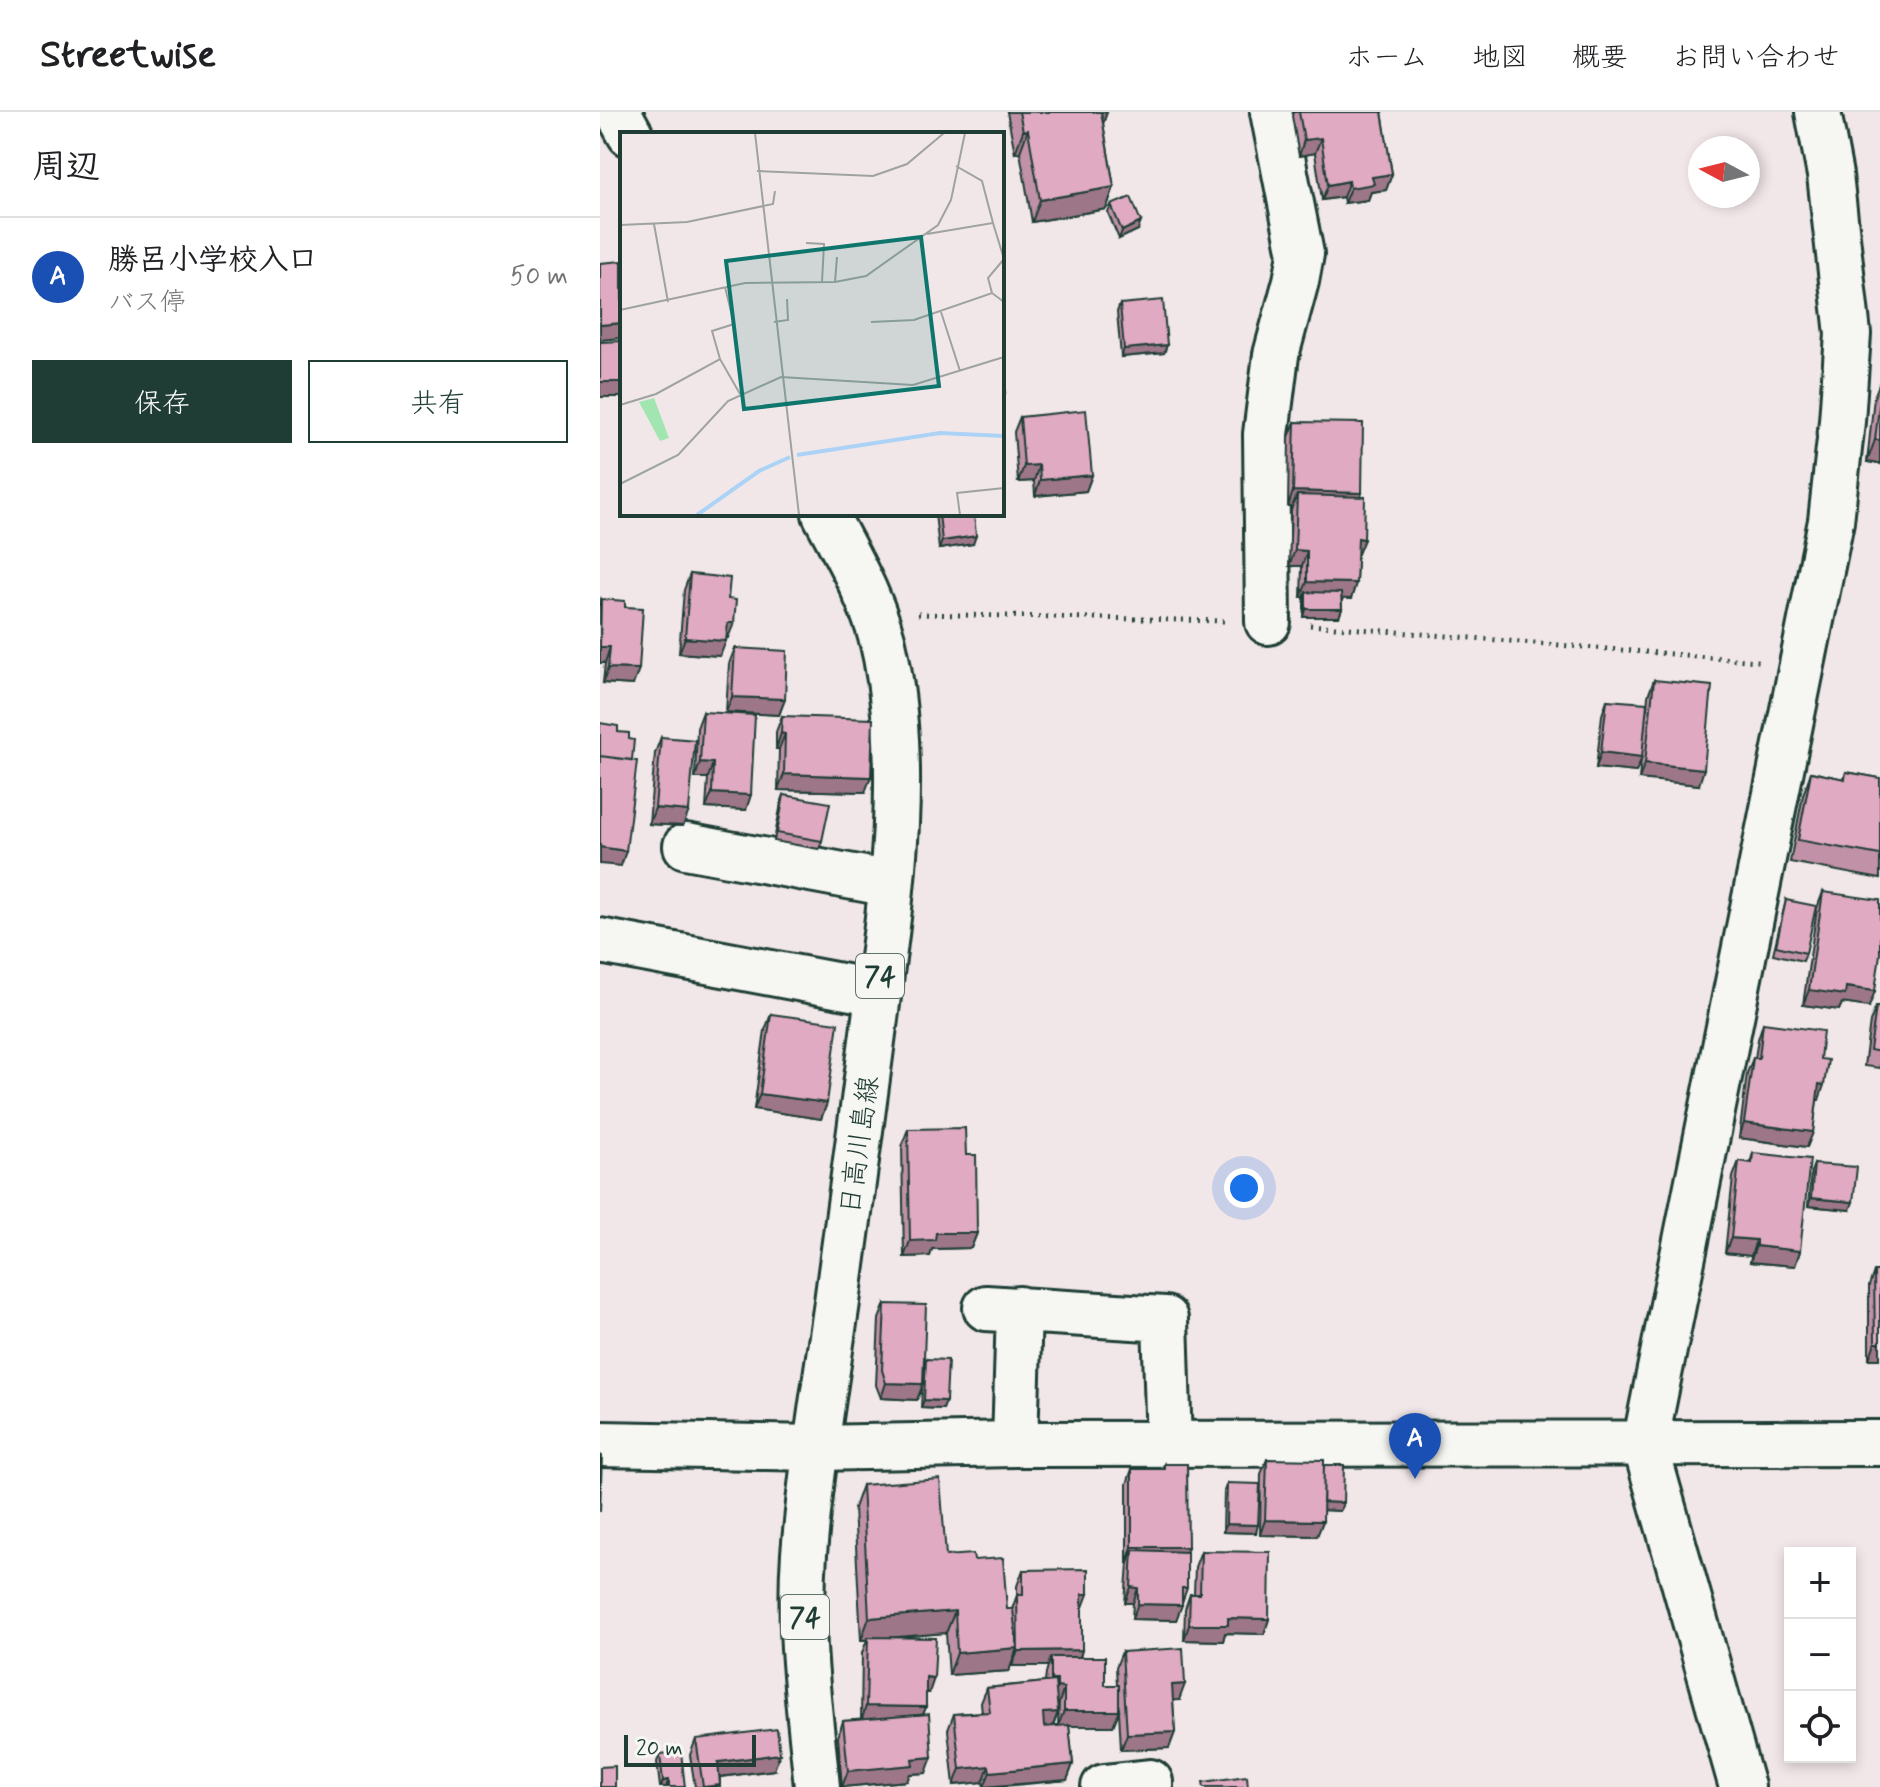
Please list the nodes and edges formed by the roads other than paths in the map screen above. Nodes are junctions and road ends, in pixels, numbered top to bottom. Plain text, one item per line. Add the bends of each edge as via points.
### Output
1 (618, 112) edge
2 (1273, 112) edge
3 (1818, 112) edge
4 (629, 132) edge
5 (826, 516) edge
6 (1268, 622) road end
7 (686, 846) dead end
8 (891, 884) junction
9 (600, 941) edge
10 (878, 993) junction
11 (1880, 1443) edge
12 (600, 1444) edge
13 (1015, 1444) junction
14 (1645, 1444) junction
15 (1169, 1446) junction
16 (816, 1448) junction
17 (817, 1787) edge
18 (1104, 1787) edge
19 (1150, 1787) edge
20 (1742, 1787) edge

1 - 4 street
2 - 6 street via 1301,254 1276,355 1266,434
3 - 14 street via 1848,334 1831,521
5 - 8 street, 日高川島線 / 74 via 873,613 886,653 897,776
7 - 8 street
8 - 10 street, 日高川島線 / 74
9 - 10 street
10 - 16 street, 日高川島線 / 74
11 - 14 street
12 - 16 street
13 - 15 street
13 - 15 street via 1002,1308 1165,1319
13 - 16 street
14 - 15 street
14 - 20 street
16 - 17 street, 日高川島線 / 74 via 804,1557 805,1650
18 - 19 street via 1150,1782

